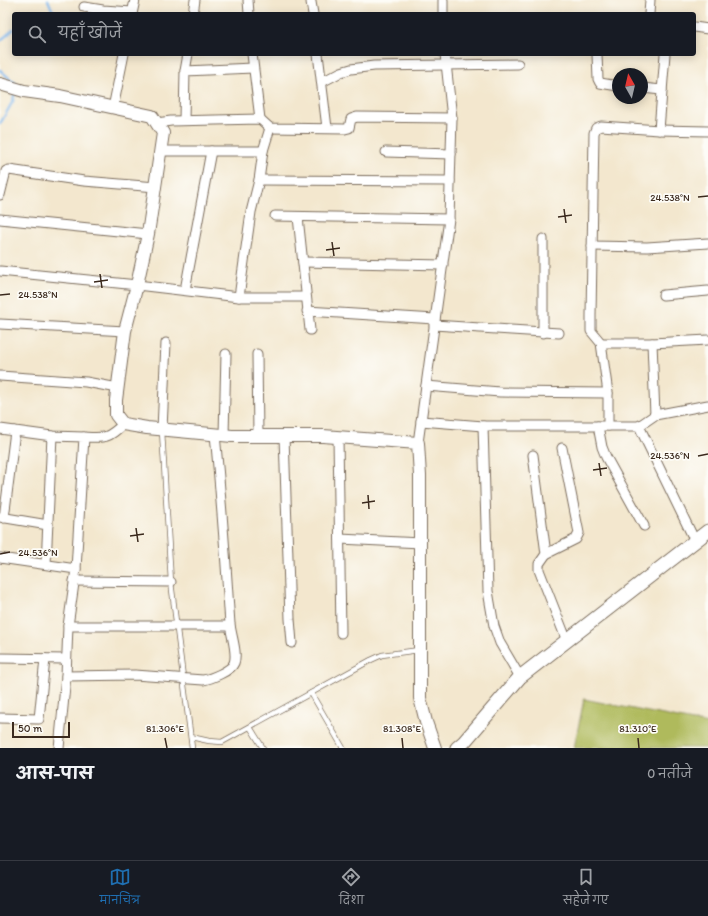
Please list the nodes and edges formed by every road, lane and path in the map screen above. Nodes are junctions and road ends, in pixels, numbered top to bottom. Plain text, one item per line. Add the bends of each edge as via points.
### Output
1 (135, 0) edge
2 (195, 0) edge
3 (248, 0) edge
4 (443, 0) edge
5 (650, 0) edge
6 (311, 2) dead end
7 (84, 7) dead end
8 (122, 12) edge
9 (132, 12) edge
10 (194, 12) edge
11 (249, 12) edge
12 (313, 12) edge
13 (443, 12) edge
14 (649, 12) edge
15 (696, 27) edge
16 (708, 29) edge
17 (124, 56) edge
18 (188, 56) edge
19 (252, 56) edge
20 (318, 56) edge
21 (445, 56) edge
22 (597, 56) edge
23 (665, 56) edge
24 (518, 64) dead end
25 (445, 66) junction
26 (253, 68) junction
27 (185, 71) junction
28 (322, 82) junction
29 (612, 85) edge
30 (5, 86) edge
31 (648, 89) edge
32 (662, 90) junction
33 (113, 108) junction
34 (452, 118) junction
35 (260, 119) junction
36 (184, 120) junction
37 (157, 123) junction
38 (270, 128) junction
39 (327, 128) junction
40 (659, 130) junction
41 (708, 131) edge
42 (160, 151) junction
43 (211, 151) junction
44 (263, 151) junction
45 (386, 152) dead end
46 (451, 154) junction
47 (259, 180) junction
48 (450, 181) junction
49 (156, 187) junction
50 (0, 195) edge
51 (275, 216) dead end
52 (298, 217) junction
53 (0, 219) edge
54 (449, 219) junction
55 (148, 234) junction
56 (543, 239) dead end
57 (708, 243) edge
58 (592, 246) junction
59 (303, 262) junction
60 (442, 265) junction
61 (0, 271) edge
62 (137, 285) junction
63 (185, 290) junction
64 (708, 291) edge
65 (663, 295) dead end
66 (239, 296) junction
67 (306, 296) junction
68 (307, 311) junction
69 (435, 322) junction
70 (0, 324) edge
71 (310, 330) dead end
72 (125, 331) junction
73 (543, 333) junction
74 (559, 333) dead end
75 (708, 340) edge
76 (166, 343) dead end
77 (601, 343) junction
78 (652, 343) junction
79 (226, 354) dead end
80 (257, 354) dead end
81 (0, 376) edge
82 (426, 386) junction
83 (118, 388) junction
84 (608, 393) junction
85 (708, 405) edge
86 (655, 415) junction
87 (421, 421) junction
88 (123, 424) junction
89 (482, 426) junction
90 (598, 426) junction
91 (608, 426) junction
92 (639, 426) junction
93 (0, 429) edge
94 (162, 429) junction
95 (15, 431) junction
96 (220, 435) junction
97 (52, 436) junction
98 (258, 436) junction
99 (284, 436) junction
100 (338, 437) junction
101 (84, 438) junction
102 (418, 443) junction
103 (562, 448) dead end
104 (533, 455) dead end
105 (2, 518) edge
106 (48, 525) junction
107 (644, 526) dead end
108 (708, 531) edge
109 (340, 539) junction
110 (695, 541) junction
111 (421, 543) junction
112 (546, 554) junction
113 (0, 558) edge
114 (46, 564) junction
115 (76, 569) junction
116 (74, 581) junction
117 (171, 582) junction
118 (68, 626) junction
119 (230, 626) junction
120 (177, 627) junction
121 (341, 633) dead end
122 (567, 641) junction
123 (292, 643) dead end
124 (420, 650) junction
125 (0, 658) edge
126 (45, 659) junction
127 (66, 659) junction
128 (66, 676) junction
129 (520, 677) junction
130 (184, 678) junction
131 (311, 693) junction
132 (0, 718) edge
133 (250, 727) junction
134 (191, 737) junction
135 (462, 746) edge
136 (59, 748) edge
137 (192, 748) edge
138 (263, 748) edge
139 (343, 748) edge
140 (435, 748) edge

1 - 9 street
2 - 10 street
3 - 11 street
4 - 13 street
5 - 14 street
6 - 12 street
7 - 8 street
15 - 16 street
17 - 33 street
18 - 27 street
19 - 26 street
20 - 28 street
21 - 25 street
22 - 29 street via 600,83
23 - 32 street
24 - 25 street
25 - 28 street via 374,66 341,72
25 - 34 street
26 - 27 street
26 - 35 street
27 - 36 street
28 - 39 street
30 - 33 street
31 - 32 street
32 - 40 street
33 - 37 street via 152,116
34 - 39 street via 357,117 352,119 348,129
34 - 46 street
35 - 36 street
35 - 38 street
36 - 37 street
37 - 42 street via 162,133
38 - 39 street
38 - 44 street
40 - 41 street
40 - 58 street via 601,126 596,128
42 - 43 street
42 - 49 street
43 - 44 street
43 - 63 street
44 - 47 street
45 - 46 street
46 - 48 street
47 - 48 street
47 - 66 street via 251,212
48 - 54 street
49 - 50 street via 84,181 9,170 6,171
49 - 55 street
51 - 52 street
52 - 54 street
52 - 59 street
53 - 55 street
54 - 60 street
55 - 62 street
56 - 73 street
57 - 58 street via 647,247
58 - 77 street via 592,331
59 - 60 street
59 - 67 street
60 - 69 street
61 - 62 street
62 - 63 street
62 - 72 street
63 - 66 street
64 - 65 street
66 - 67 street
67 - 68 street
68 - 69 street
68 - 71 street
69 - 73 street
69 - 82 street
70 - 72 street
72 - 83 street
73 - 74 street
75 - 78 street
76 - 94 street
77 - 78 street
77 - 84 street
78 - 86 street
79 - 96 street
80 - 98 street
81 - 83 street via 86,382
82 - 84 street via 500,392
82 - 87 street
83 - 88 street via 116,415
84 - 91 street
85 - 86 street
86 - 92 street
87 - 89 street
87 - 102 street
88 - 94 street
88 - 101 street via 108,437
89 - 90 street
89 - 129 street via 488,591 500,643
90 - 91 street
90 - 107 street via 606,457
91 - 92 street
92 - 110 street
93 - 95 street
94 - 96 street
94 - 117 lane
95 - 97 street
95 - 105 street
96 - 98 street
96 - 119 street
97 - 101 street
97 - 106 street
98 - 99 street
99 - 100 street
99 - 123 street
100 - 102 street
100 - 109 street
101 - 115 street
102 - 111 street
103 - 112 street via 579,533 576,539
104 - 112 street
105 - 106 street
106 - 114 street
108 - 110 main road
109 - 111 street
109 - 121 street
110 - 122 main road
111 - 124 street
112 - 122 street via 539,564 539,570
113 - 114 street
114 - 115 street
115 - 116 street
116 - 117 street
116 - 118 street
117 - 120 lane
118 - 120 street
118 - 127 street
119 - 120 street
119 - 130 street via 234,665 208,679
120 - 130 lane
122 - 129 main road
124 - 131 lane via 382,655
124 - 140 street via 420,698
125 - 126 street
126 - 127 street
126 - 132 street via 40,718
127 - 128 street
128 - 130 street via 135,675
128 - 136 street
129 - 135 main road
130 - 134 lane
131 - 133 lane
131 - 139 lane
133 - 134 lane via 222,742 209,742
133 - 138 lane
134 - 137 lane

